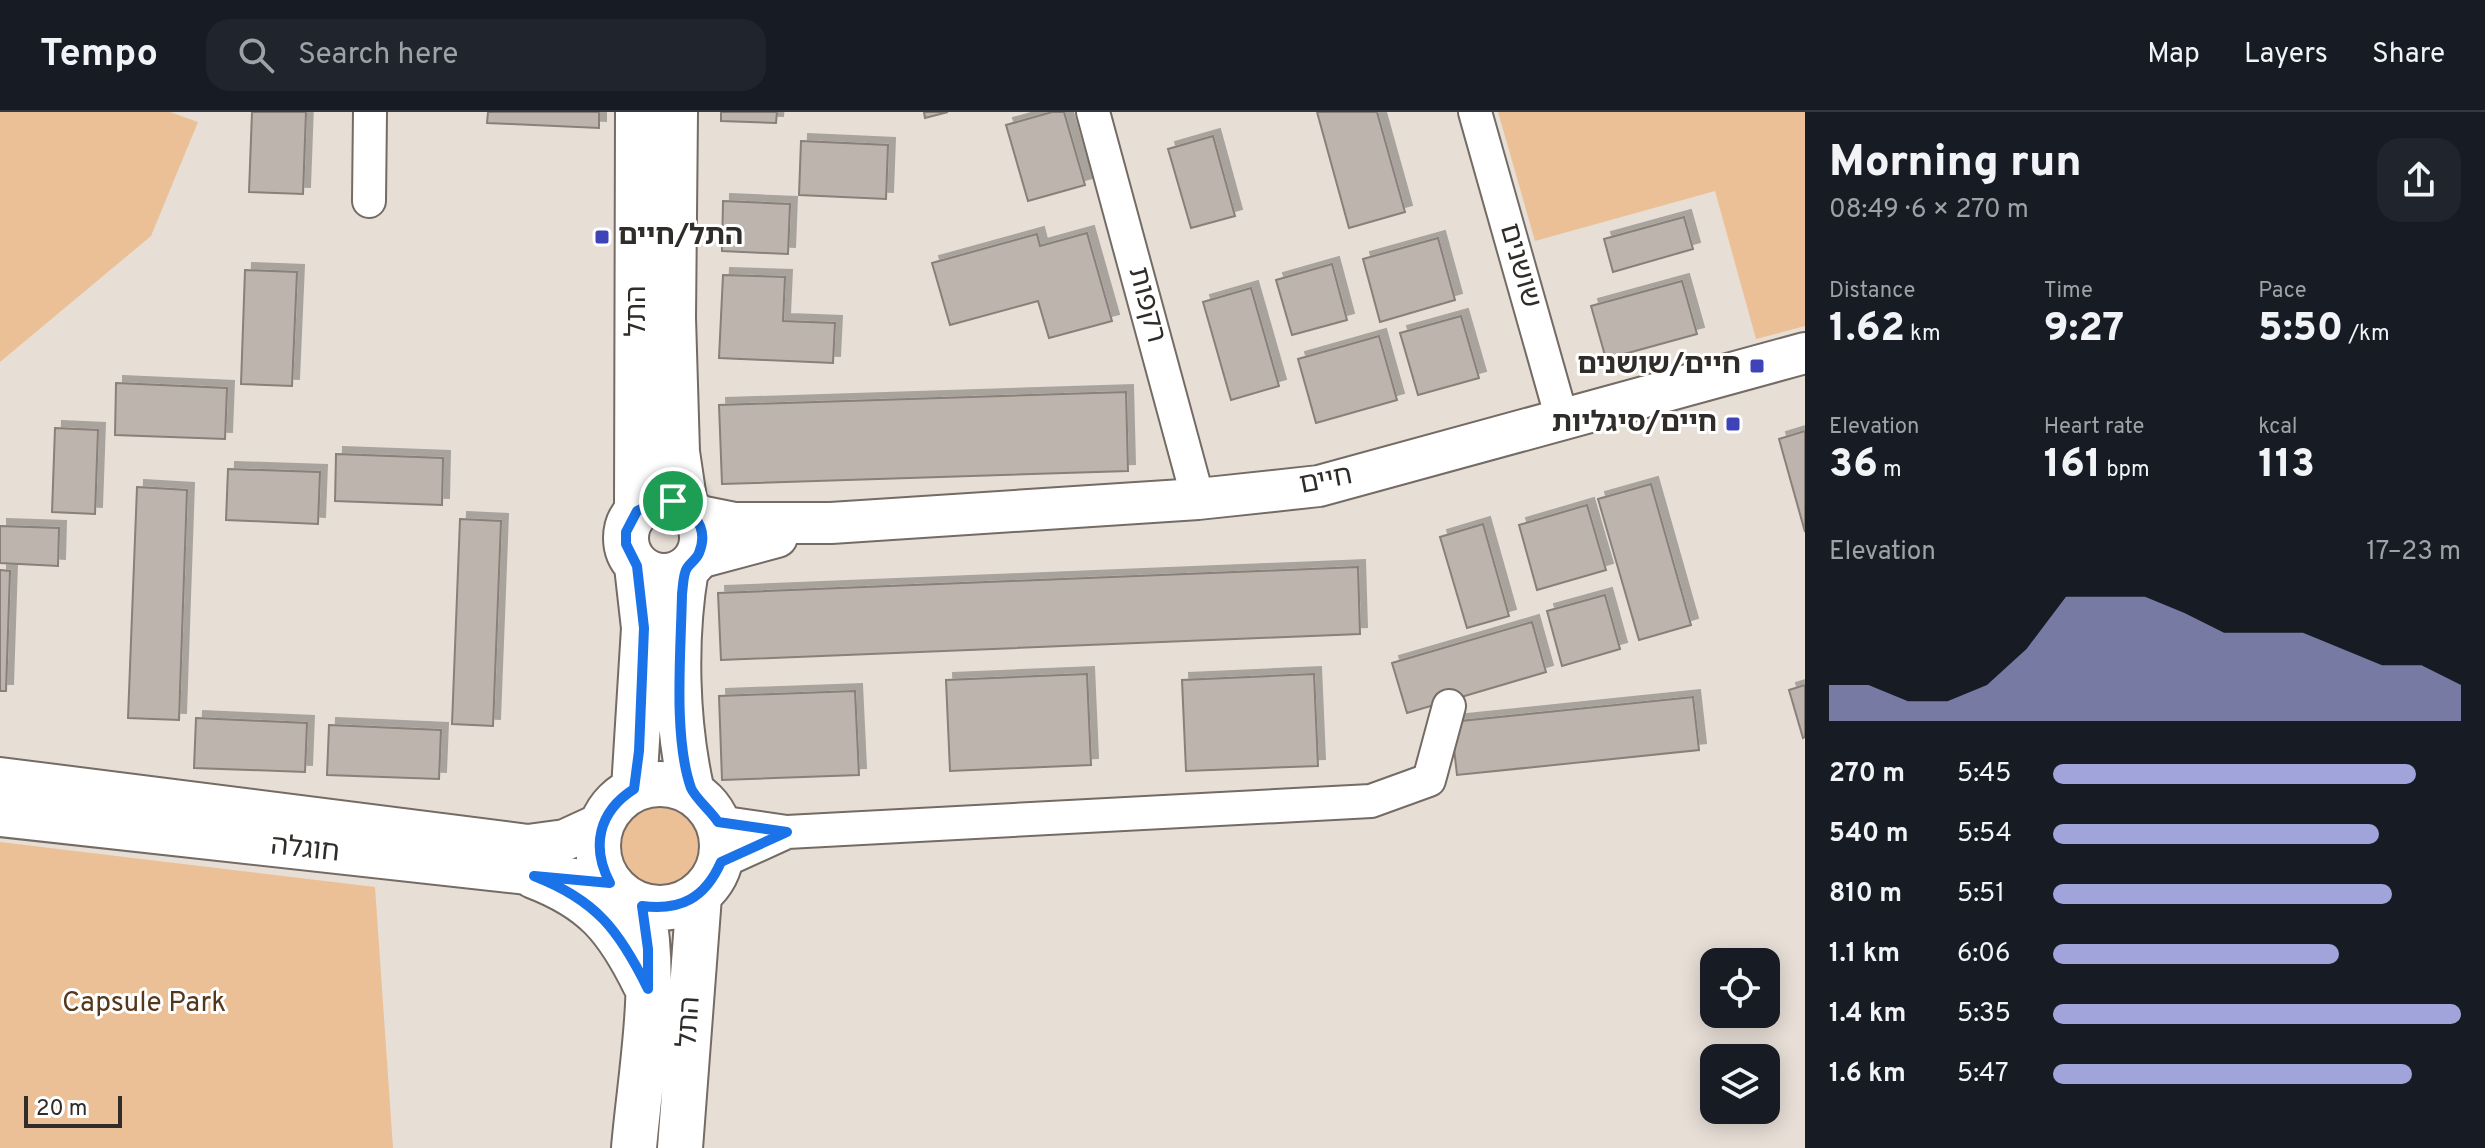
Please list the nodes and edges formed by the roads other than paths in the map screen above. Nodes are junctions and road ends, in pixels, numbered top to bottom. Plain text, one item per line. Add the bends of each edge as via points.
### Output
1 (370, 112) edge
2 (638, 112) edge
3 (675, 112) edge
4 (1093, 112) edge
5 (1475, 112) edge
6 (369, 201) dead end
7 (1805, 353) edge
8 (1562, 419) junction
9 (1198, 499) junction
10 (637, 511) junction
11 (690, 511) junction
12 (831, 523) junction
13 (691, 564) junction
14 (637, 566) junction
15 (1449, 706) dead end
16 (0, 778) edge
17 (634, 789) junction
18 (0, 816) edge
19 (602, 823) junction
20 (708, 843) junction
21 (534, 876) junction
22 (626, 895) junction
23 (648, 989) junction
24 (634, 1148) edge
25 (680, 1148) edge

1 - 6 street
2 - 10 main road, התל
3 - 11 main road, התל via 677,452
4 - 9 street, רקפות
5 - 8 street, שושנים
7 - 8 street, חיים
8 - 9 street, חיים via 1319,486
9 - 12 street, חיים
10 - 11 main road via 660,500
10 - 14 main road via 626,532
11 - 12 street, חיים via 735,523
11 - 13 main road via 702,540
12 - 13 street, חיים
13 - 14 main road via 659,577
13 - 20 main road, התל via 682,594 682,735
14 - 17 main road via 644,628
15 - 20 street via 1429,780 1371,801 787,832
16 - 19 street, חוגלה via 528,845 565,840
17 - 19 main road via 620,798
17 - 20 main road via 664,783
18 - 21 street, חוגלה
19 - 22 main road via 601,865
20 - 22 main road via 682,905 662,909
20 - 25 main road, התל
21 - 22 street, חוגלה
21 - 23 main road via 578,895 606,920
22 - 23 main road, התל via 648,949
23 - 24 main road, התל

